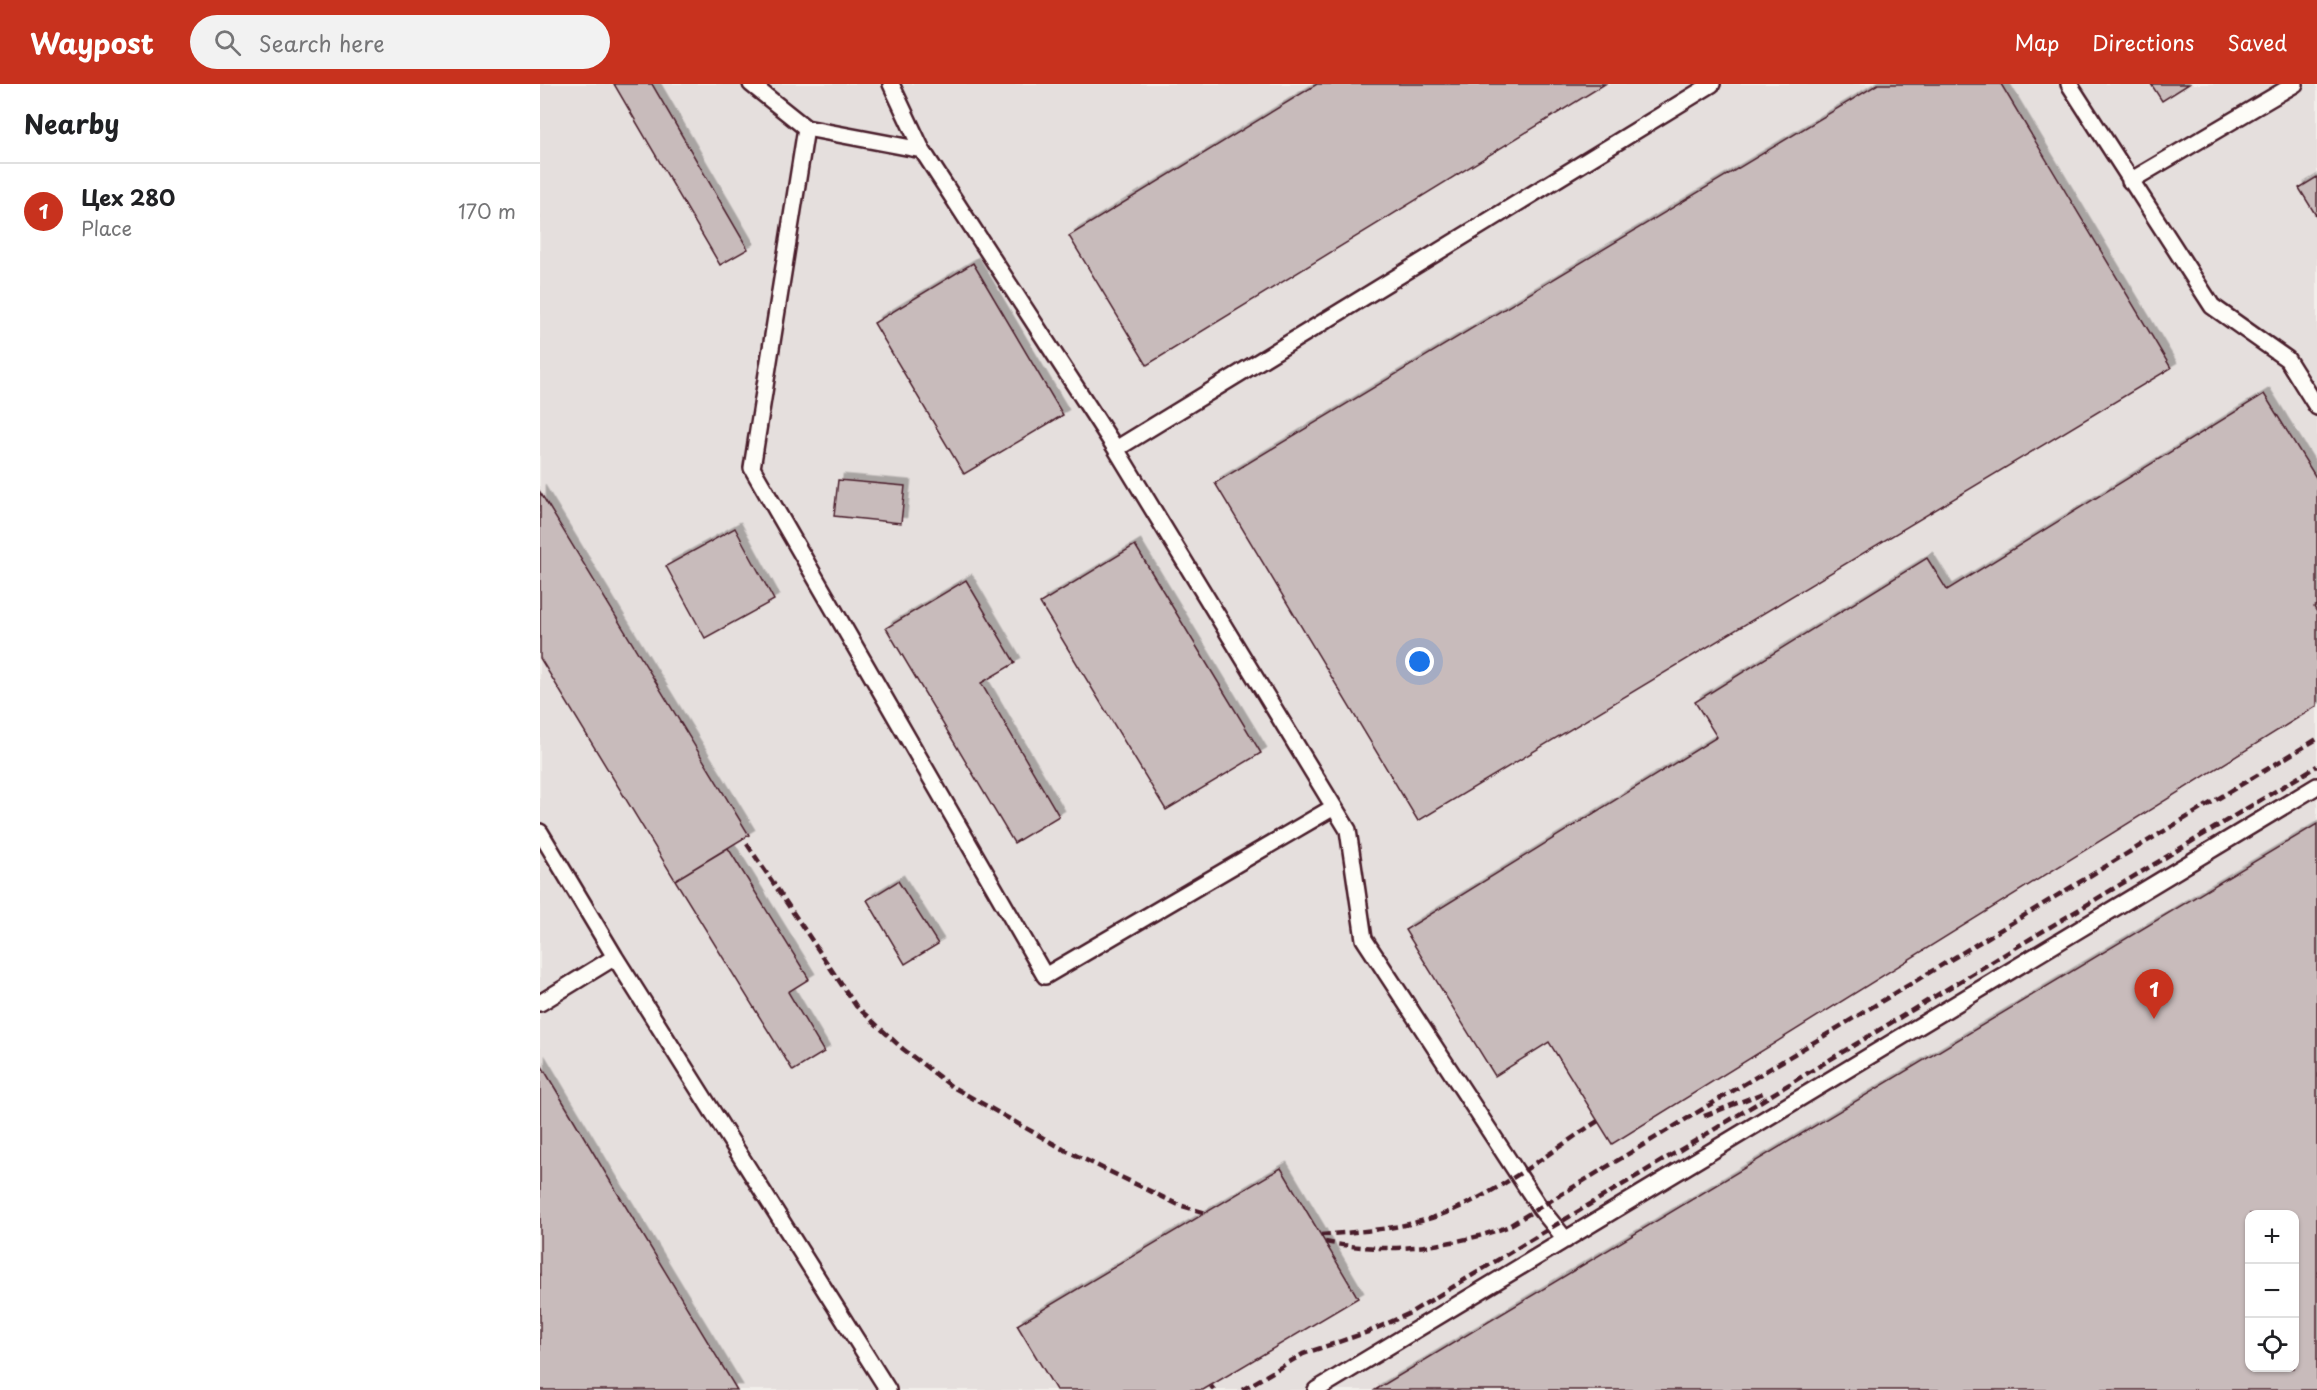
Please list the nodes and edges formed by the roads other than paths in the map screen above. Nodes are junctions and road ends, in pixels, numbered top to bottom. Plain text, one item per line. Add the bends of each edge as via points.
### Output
1 (751, 84) edge
2 (891, 84) edge
3 (1712, 84) edge
4 (2069, 84) edge
5 (2295, 84) edge
6 (806, 128) junction
7 (922, 150) junction
8 (2130, 181) junction
9 (2317, 406) edge
10 (1116, 449) junction
11 (2317, 786) edge
12 (1334, 807) junction
13 (540, 832) edge
14 (615, 957) junction
15 (540, 1003) edge
16 (1566, 1240) junction
17 (888, 1390) edge
18 (1316, 1390) edge

1 - 6 lane
2 - 7 lane
3 - 10 lane
4 - 8 lane
5 - 8 lane
6 - 7 lane
6 - 12 lane via 752,468 1045,976
7 - 10 lane
8 - 9 lane via 2212,306 2287,358
10 - 12 lane
11 - 16 lane
12 - 16 lane via 1348,830 1364,939 1540,1208
13 - 14 lane
14 - 15 lane
14 - 17 lane
16 - 18 lane

